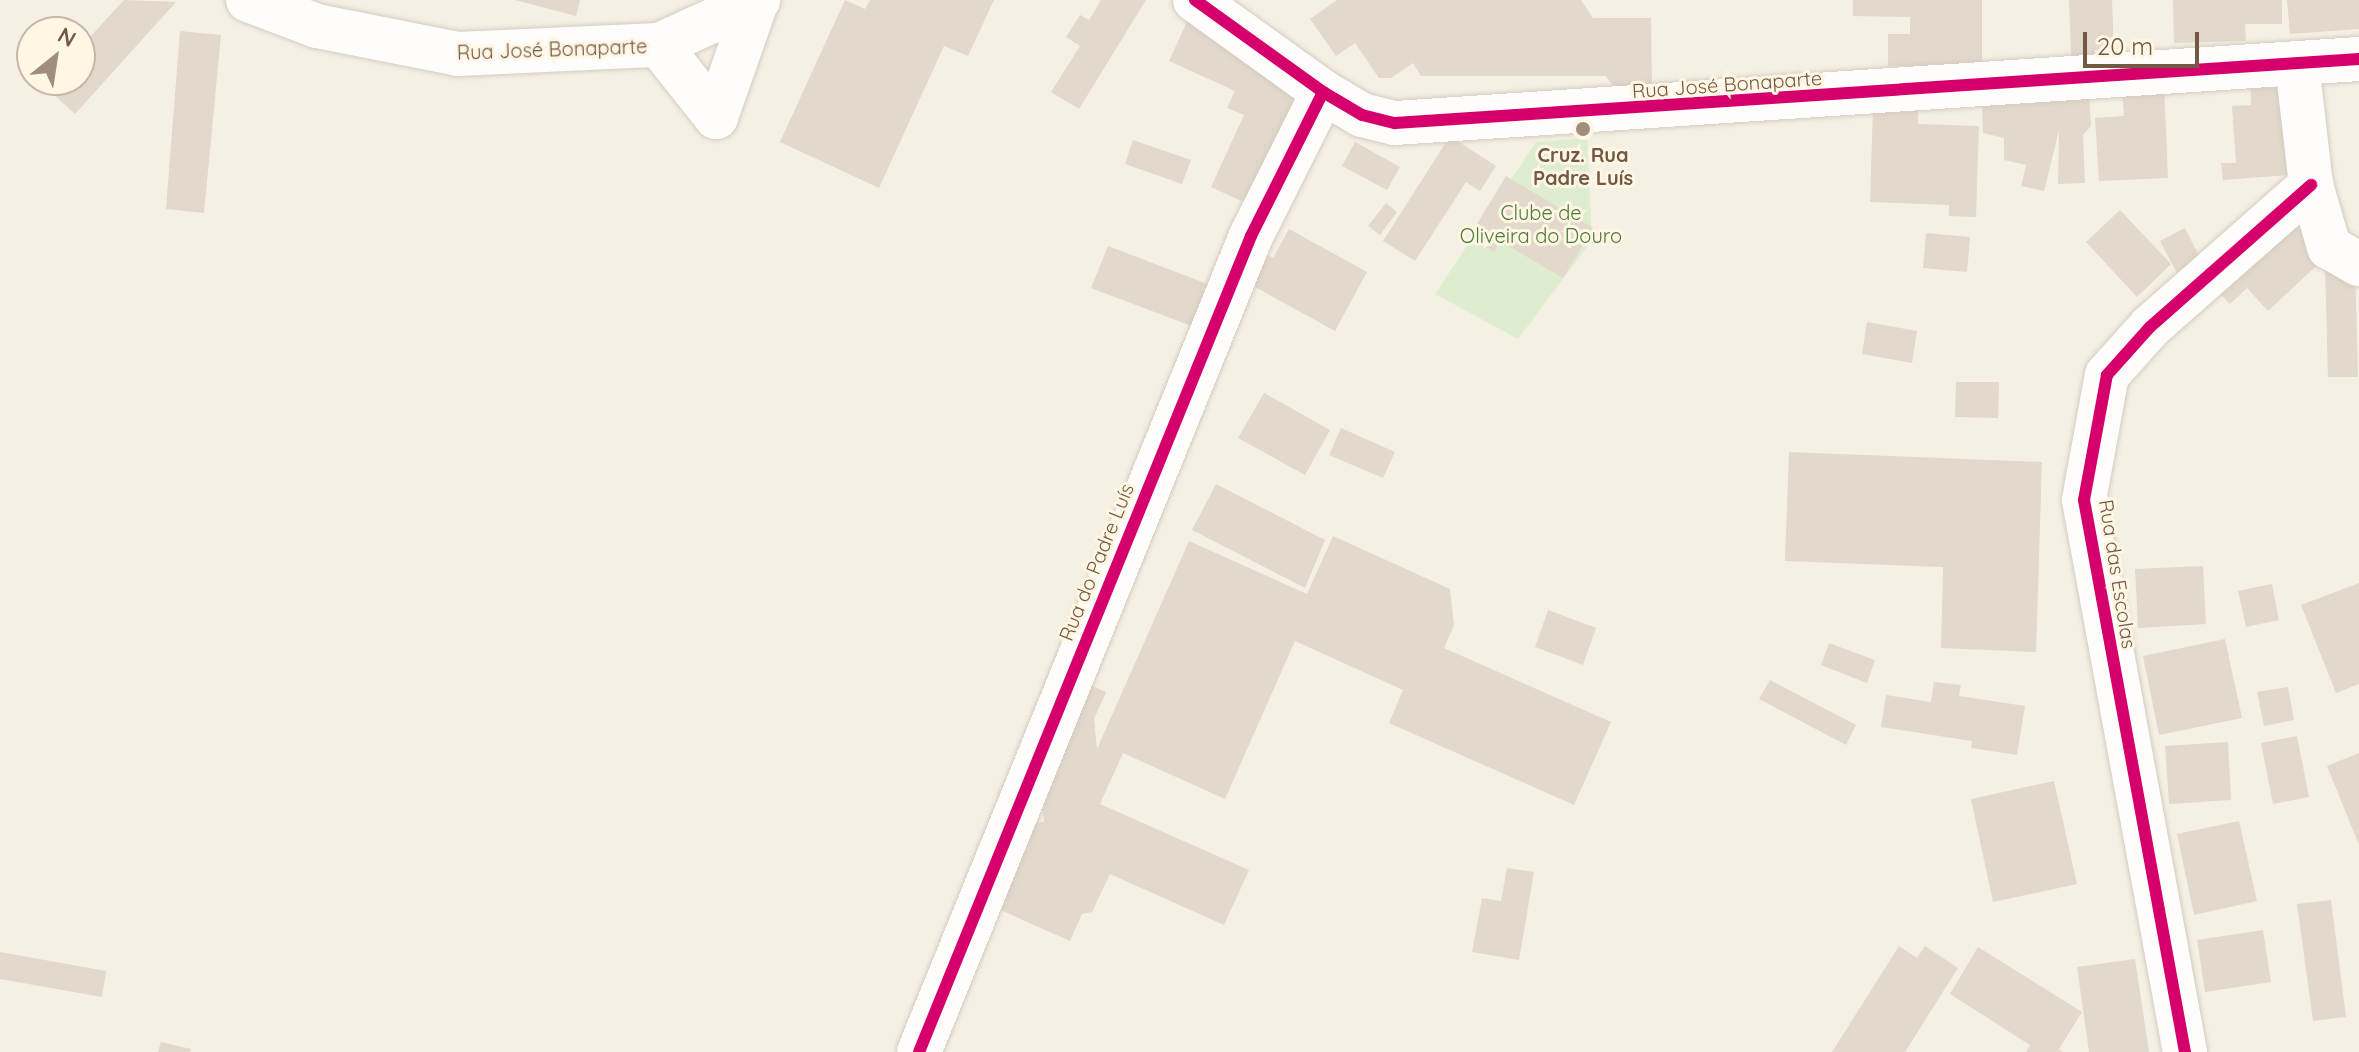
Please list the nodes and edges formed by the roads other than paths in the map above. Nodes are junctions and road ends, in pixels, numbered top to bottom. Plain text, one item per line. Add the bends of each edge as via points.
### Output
1 (248, 0) edge
2 (757, 0) edge
3 (1195, 0) edge
4 (659, 45) junction
5 (2359, 59) edge
6 (2297, 64) junction
7 (1323, 92) junction
8 (2311, 185) junction
9 (2359, 264) edge
10 (919, 1052) edge
11 (2185, 1052) edge

1 - 4 street, Rua José Bonaparte via 317,26 458,54
2 - 4 street, Rua José Bonaparte
2 - 4 street via 716,117
3 - 7 street, Rua José Bonaparte
5 - 6 street, Rua José Bonaparte
6 - 7 street, Rua José Bonaparte via 1434,124 1362,115
6 - 8 street
7 - 10 street, Rua do Padre Luís via 1251,236
8 - 9 street via 2329,247
8 - 11 street, Rua das Escolas via 2150,327 2107,375 2084,500

